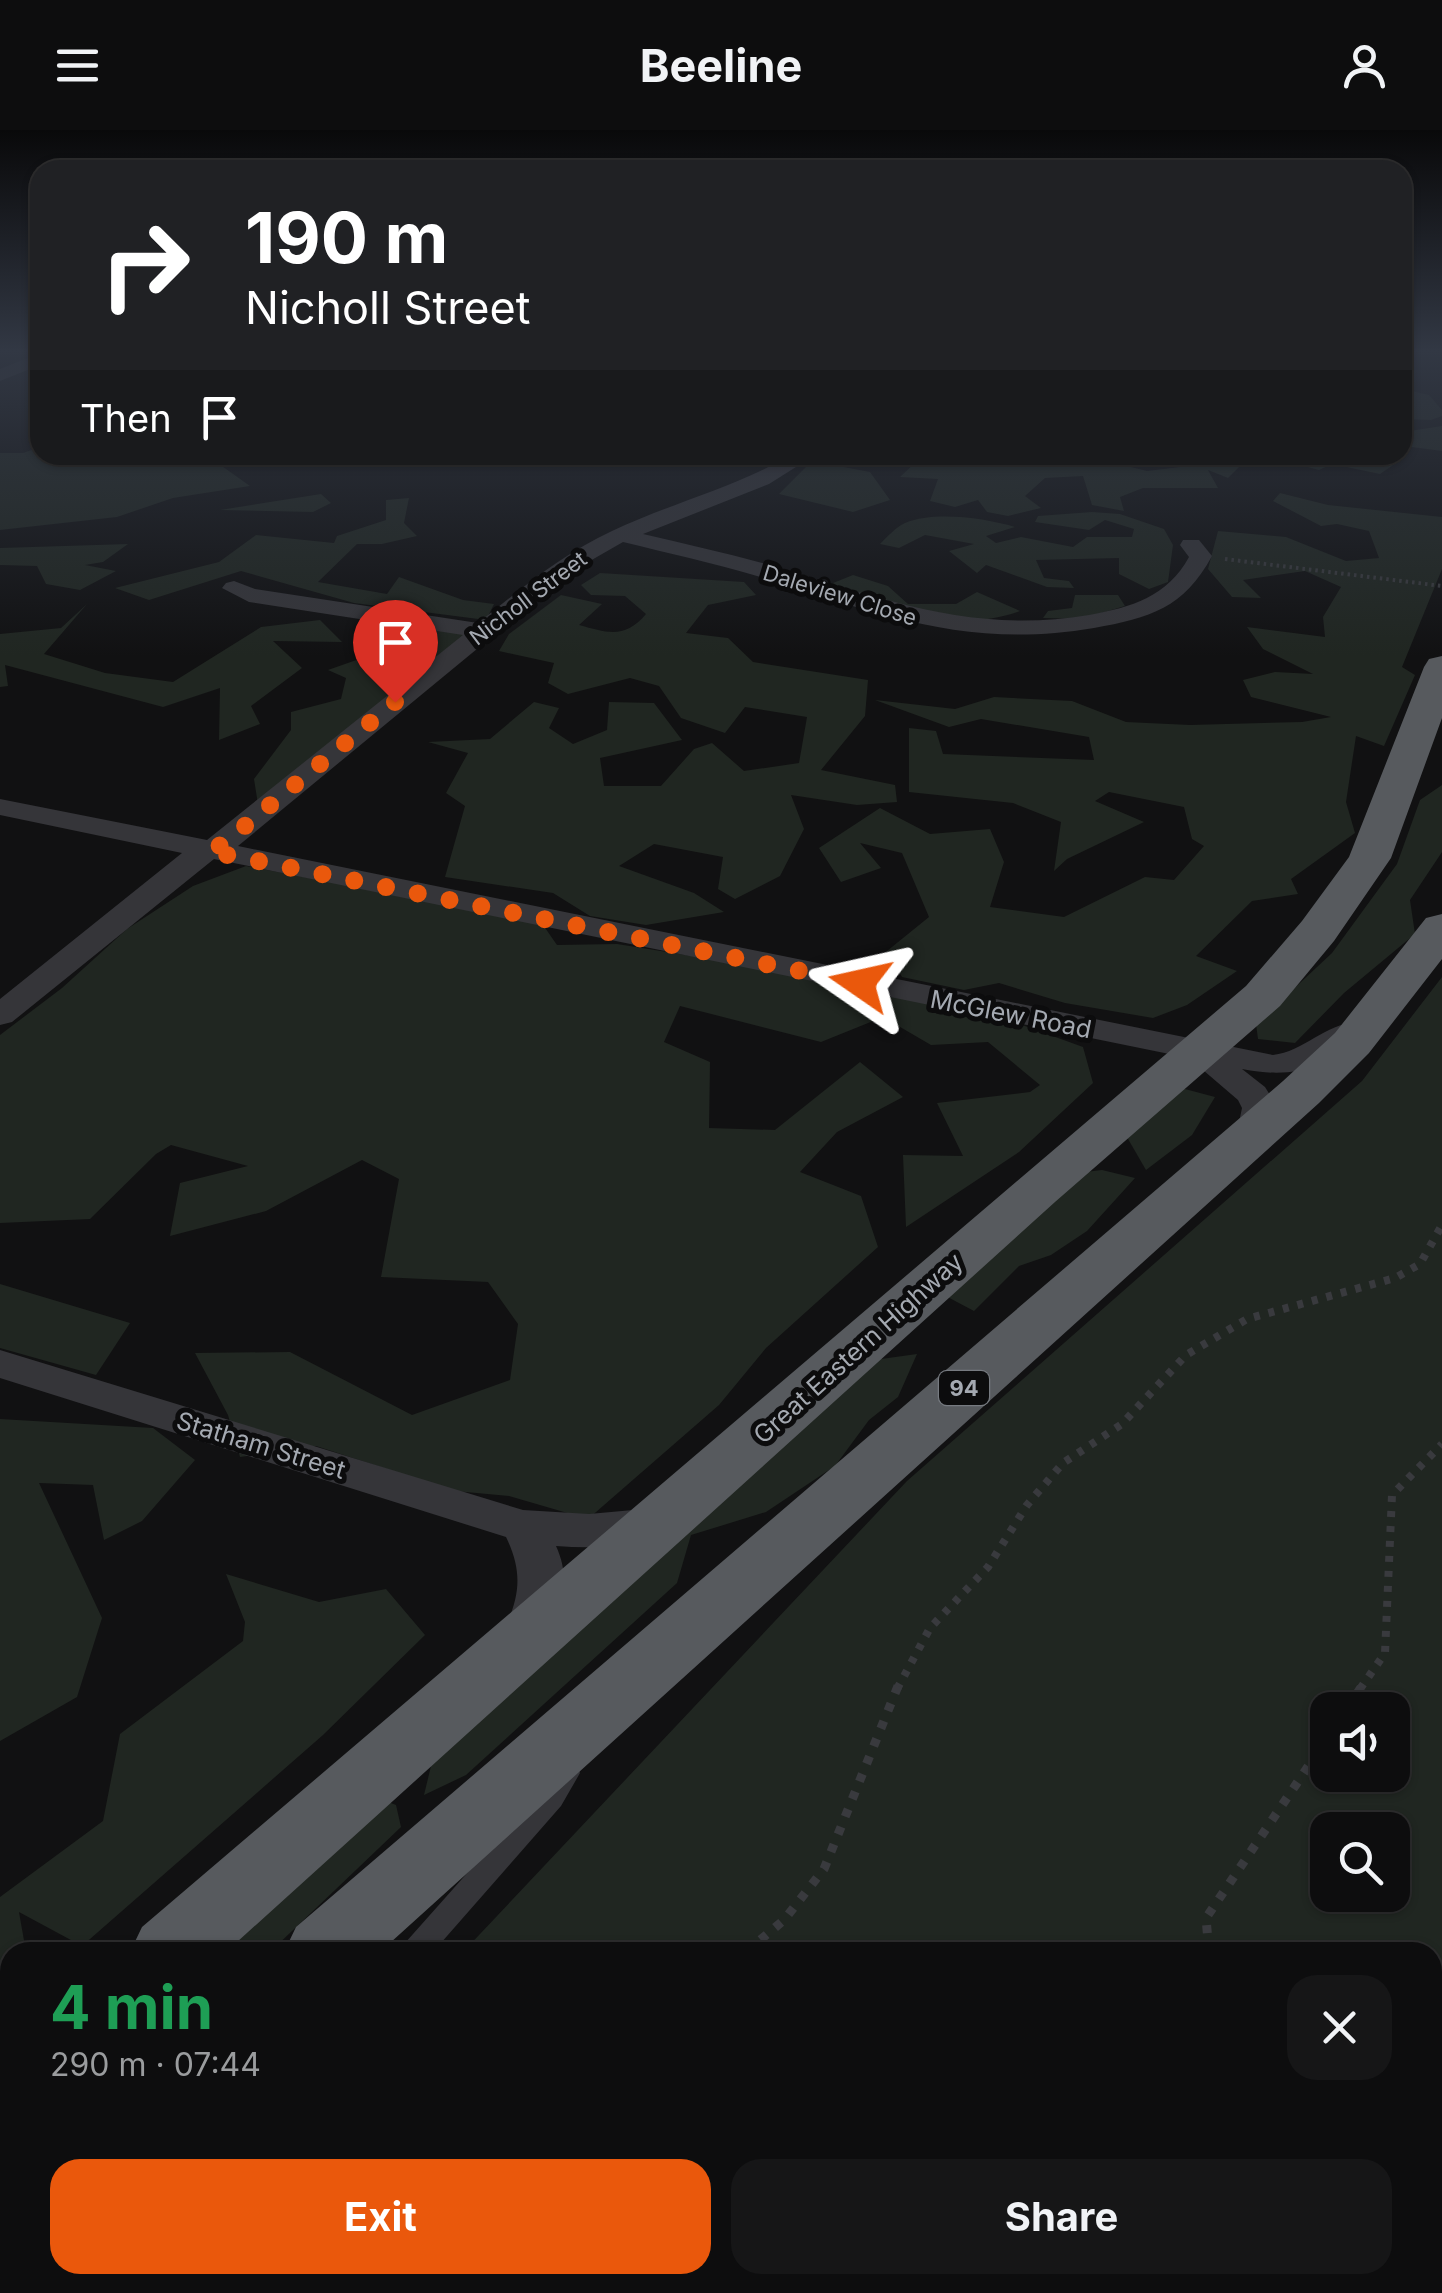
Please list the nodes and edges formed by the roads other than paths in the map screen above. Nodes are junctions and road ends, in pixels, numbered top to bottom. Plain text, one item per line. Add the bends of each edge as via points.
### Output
1 (788, 465) edge
2 (620, 535) junction
3 (1196, 550) road end
4 (234, 588) dead end
5 (481, 631) junction
6 (1441, 672) edge
7 (1431, 722) edge
8 (0, 808) edge
9 (208, 851) junction
10 (1442, 928) edge
11 (1376, 1014) junction
12 (0, 1015) edge
13 (1199, 1052) junction
14 (1254, 1132) junction
15 (0, 1364) edge
16 (662, 1523) junction
17 (522, 1526) junction
18 (521, 1646) junction
19 (626, 1684) junction
20 (181, 1942) edge
21 (335, 1942) edge
22 (423, 1942) edge

1 - 2 street, Nicholl Street
2 - 3 street, Daleview Close via 912,619 999,630 1079,625 1151,608 1186,583
2 - 5 street, Nicholl Street via 561,568
4 - 5 street
5 - 9 street, Nicholl Street
6 - 7 highway, Great Eastern Highway
7 - 13 highway, Great Eastern Highway via 1370,858 1263,996
8 - 9 street, McGlew Road
9 - 12 street, Nicholl Street
9 - 13 street, McGlew Road
10 - 11 highway, 94
11 - 13 street, McGlew Road via 1298,1063
11 - 14 highway, 94
13 - 14 street, McGlew Road via 1252,1094 1260,1108
13 - 16 highway, Great Eastern Highway
14 - 19 highway, 94
15 - 17 street, Statham Street
16 - 17 street, Statham Street via 570,1533
16 - 18 highway, Great Eastern Highway
17 - 18 street via 545,1574 543,1599
18 - 20 highway, Great Eastern Highway
19 - 21 highway, 94
19 - 22 lane via 551,1798

